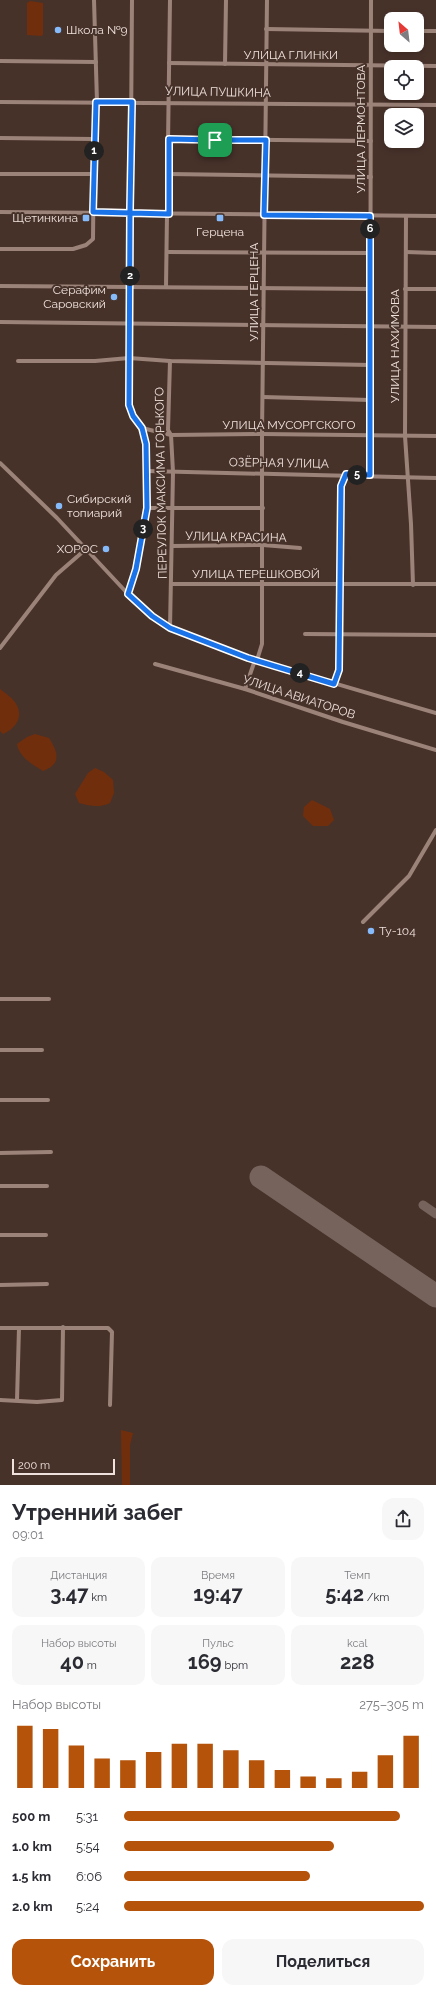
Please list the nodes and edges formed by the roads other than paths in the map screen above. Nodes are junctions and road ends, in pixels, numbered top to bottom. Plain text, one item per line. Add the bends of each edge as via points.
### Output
1 (94, 0) edge
2 (132, 0) edge
3 (170, 0) edge
4 (226, 0) edge
5 (267, 0) edge
6 (371, 0) edge
7 (266, 29) junction
8 (371, 31) junction
9 (384, 31) edge
10 (424, 31) edge
11 (436, 31) edge
12 (0, 61) edge
13 (96, 62) junction
14 (169, 63) junction
15 (225, 64) junction
16 (266, 64) junction
17 (371, 65) junction
18 (436, 66) edge
19 (0, 102) edge
20 (96, 102) junction
21 (132, 102) junction
22 (169, 102) junction
23 (266, 103) junction
24 (371, 104) junction
25 (436, 105) edge
26 (0, 138) edge
27 (94, 139) junction
28 (169, 139) junction
29 (266, 140) junction
30 (371, 141) junction
31 (0, 174) edge
32 (94, 174) junction
33 (169, 174) junction
34 (265, 176) junction
35 (371, 177) junction
36 (0, 212) edge
37 (93, 212) junction
38 (130, 212) junction
39 (169, 214) junction
40 (264, 215) junction
41 (370, 216) junction
42 (406, 216) junction
43 (436, 216) edge
44 (0, 249) edge
45 (167, 252) junction
46 (406, 252) junction
47 (264, 253) junction
48 (370, 253) junction
49 (436, 253) edge
50 (0, 286) edge
51 (130, 286) junction
52 (166, 287) junction
53 (264, 288) junction
54 (370, 289) junction
55 (405, 289) junction
56 (436, 289) edge
57 (0, 322) edge
58 (129, 325) junction
59 (264, 326) junction
60 (370, 326) junction
61 (405, 326) junction
62 (436, 327) edge
63 (129, 358) junction
64 (18, 361) dead end
65 (170, 361) junction
66 (264, 361) junction
67 (370, 365) junction
68 (264, 397) junction
69 (370, 400) junction
70 (142, 428) junction
71 (262, 434) junction
72 (171, 435) junction
73 (370, 435) junction
74 (405, 436) junction
75 (436, 436) edge
76 (0, 464) edge
77 (147, 471) junction
78 (173, 472) junction
79 (263, 472) junction
80 (346, 474) junction
81 (370, 475) junction
82 (407, 477) junction
83 (436, 478) edge
84 (147, 508) junction
85 (173, 508) junction
86 (263, 508) junction
87 (263, 545) junction
88 (172, 546) junction
89 (300, 548) dead end
90 (86, 549) junction
91 (341, 583) junction
92 (172, 584) junction
93 (263, 584) junction
94 (436, 584) edge
95 (413, 585) junction
96 (128, 594) junction
97 (170, 628) junction
98 (305, 634) dead end
99 (339, 634) junction
100 (436, 635) edge
101 (0, 648) edge
102 (256, 660) junction
103 (155, 664) dead end
104 (334, 684) junction
105 (245, 689) junction
106 (436, 713) edge
107 (436, 750) edge
108 (436, 830) edge
109 (363, 922) dead end
110 (0, 999) edge
111 (49, 999) dead end
112 (0, 1050) edge
113 (42, 1050) dead end
114 (0, 1100) edge
115 (48, 1100) dead end
116 (51, 1152) dead end
117 (0, 1153) edge
118 (0, 1186) edge
119 (47, 1186) dead end
120 (0, 1235) edge
121 (46, 1235) dead end
122 (47, 1284) dead end
123 (0, 1285) edge
124 (63, 1327) junction
125 (0, 1328) edge
126 (19, 1328) junction
127 (0, 1400) edge
128 (16, 1400) junction
129 (110, 1405) dead end

1 - 13 street
2 - 21 street
3 - 14 street
4 - 15 street
5 - 7 street, УЛИЦА ГЕРЦЕНА
6 - 8 street, УЛИЦА ЛЕРМОНТОВА
7 - 8 street
7 - 16 street, УЛИЦА ГЕРЦЕНА
8 - 9 street
8 - 17 street, УЛИЦА ЛЕРМОНТОВА
10 - 11 street
12 - 13 street
13 - 20 street
14 - 15 street, УЛИЦА ГЛИНКИ
14 - 22 street
15 - 16 street, УЛИЦА ГЛИНКИ
16 - 17 street, УЛИЦА ГЛИНКИ
16 - 23 street, УЛИЦА ГЕРЦЕНА
17 - 18 street, УЛИЦА ГЛИНКИ
17 - 24 street, УЛИЦА ЛЕРМОНТОВА
19 - 20 street, УЛИЦА ПУШКИНА
20 - 21 street, УЛИЦА ПУШКИНА
20 - 27 street
21 - 22 street, УЛИЦА ПУШКИНА
21 - 38 street
22 - 23 street, УЛИЦА ПУШКИНА
22 - 28 street
23 - 24 street, УЛИЦА ПУШКИНА
23 - 29 street, УЛИЦА ГЕРЦЕНА
24 - 25 street, УЛИЦА ПУШКИНА
24 - 30 street, УЛИЦА ЛЕРМОНТОВА
26 - 27 street
27 - 32 street
28 - 29 street
28 - 33 street
29 - 30 street
29 - 34 street, УЛИЦА ГЕРЦЕНА
30 - 35 street, УЛИЦА ЛЕРМОНТОВА
31 - 32 street
32 - 37 street
33 - 34 street
33 - 39 street
34 - 35 street
34 - 40 street, УЛИЦА ГЕРЦЕНА
35 - 41 street, УЛИЦА ЛЕРМОНТОВА
36 - 37 street
37 - 38 street
37 - 44 street via 93,239 80,247
38 - 39 street
38 - 51 street
39 - 40 street
39 - 45 street
40 - 41 street
40 - 47 street, УЛИЦА ГЕРЦЕНА
41 - 42 street
41 - 48 street, УЛИЦА ЛЕРМОНТОВА
42 - 43 street
42 - 46 street, УЛИЦА НАХИМОВА
45 - 47 street
45 - 52 street
46 - 49 street
46 - 55 street, УЛИЦА НАХИМОВА
47 - 48 street
47 - 53 street, УЛИЦА ГЕРЦЕНА
48 - 54 street, УЛИЦА ЛЕРМОНТОВА
50 - 51 street
51 - 52 street
51 - 58 street
52 - 53 street
53 - 54 street
53 - 59 street, УЛИЦА ГЕРЦЕНА
54 - 60 street, УЛИЦА ЛЕРМОНТОВА
55 - 56 street
55 - 61 street, УЛИЦА НАХИМОВА
57 - 58 street
58 - 59 street
58 - 63 street
59 - 60 street
59 - 66 street, УЛИЦА ГЕРЦЕНА
60 - 61 street
60 - 67 street, УЛИЦА ЛЕРМОНТОВА
61 - 62 street
61 - 74 street, УЛИЦА НАХИМОВА
63 - 64 street via 95,361
63 - 65 street
63 - 70 street via 129,405
65 - 66 street
65 - 72 street, ПЕРЕУЛОК МАКСИМА ГОРЬКОГО via 168,430
66 - 67 street
66 - 68 street, УЛИЦА ГЕРЦЕНА
67 - 69 street, УЛИЦА ЛЕРМОНТОВА
68 - 69 street
68 - 71 street, УЛИЦА ГЕРЦЕНА
69 - 73 street, УЛИЦА ЛЕРМОНТОВА
70 - 72 street, УЛИЦА МУСОРГСКОГО
70 - 77 street via 146,444
71 - 72 street, УЛИЦА МУСОРГСКОГО
71 - 73 street, УЛИЦА МУСОРГСКОГО
71 - 79 street, УЛИЦА ГЕРЦЕНА
72 - 78 street, ПЕРЕУЛОК МАКСИМА ГОРЬКОГО
73 - 74 street, УЛИЦА МУСОРГСКОГО
73 - 81 street, УЛИЦА ЛЕРМОНТОВА
74 - 75 street, УЛИЦА МУСОРГСКОГО
74 - 82 street, УЛИЦА НАХИМОВА
76 - 90 street
77 - 78 street, ОЗЁРНАЯ УЛИЦА
77 - 84 street
78 - 79 street, ОЗЁРНАЯ УЛИЦА
78 - 85 street, ПЕРЕУЛОК МАКСИМА ГОРЬКОГО
79 - 80 street, ОЗЁРНАЯ УЛИЦА
79 - 86 street, УЛИЦА ГЕРЦЕНА
80 - 81 street, ОЗЁРНАЯ УЛИЦА
80 - 91 street via 341,486
81 - 82 street, ОЗЁРНАЯ УЛИЦА
82 - 83 street, ОЗЁРНАЯ УЛИЦА
82 - 95 street, УЛИЦА НАХИМОВА
84 - 85 street
84 - 96 street via 136,569
85 - 86 street
85 - 88 street, ПЕРЕУЛОК МАКСИМА ГОРЬКОГО
86 - 87 street, УЛИЦА ГЕРЦЕНА
87 - 88 street, УЛИЦА КРАСИНА
87 - 89 street, УЛИЦА КРАСИНА
87 - 93 street, УЛИЦА ГЕРЦЕНА
88 - 92 street, ПЕРЕУЛОК МАКСИМА ГОРЬКОГО
90 - 96 street
90 - 101 street via 56,575
91 - 93 street, УЛИЦА ТЕРЕШКОВОЙ
91 - 95 street, УЛИЦА ТЕРЕШКОВОЙ
91 - 99 street
92 - 93 street, УЛИЦА ТЕРЕШКОВОЙ
92 - 97 street, ПЕРЕУЛОК МАКСИМА ГОРЬКОГО
93 - 102 street, УЛИЦА ГЕРЦЕНА via 262,644
94 - 95 street, УЛИЦА ТЕРЕШКОВОЙ
96 - 97 street
97 - 102 street
98 - 99 street
99 - 100 street
99 - 104 street via 339,670
102 - 104 street
102 - 105 street, УЛИЦА ГЕРЦЕНА
103 - 105 street, УЛИЦА АВИАТОРОВ
104 - 106 street
105 - 107 street, УЛИЦА АВИАТОРОВ
108 - 109 street via 409,876
110 - 111 street
112 - 113 street
114 - 115 street
116 - 117 street
118 - 119 street
120 - 121 street
122 - 123 street
124 - 126 street
124 - 128 street via 62,1400
124 - 129 street via 108,1328 112,1332
125 - 126 street
126 - 128 street
127 - 128 street

